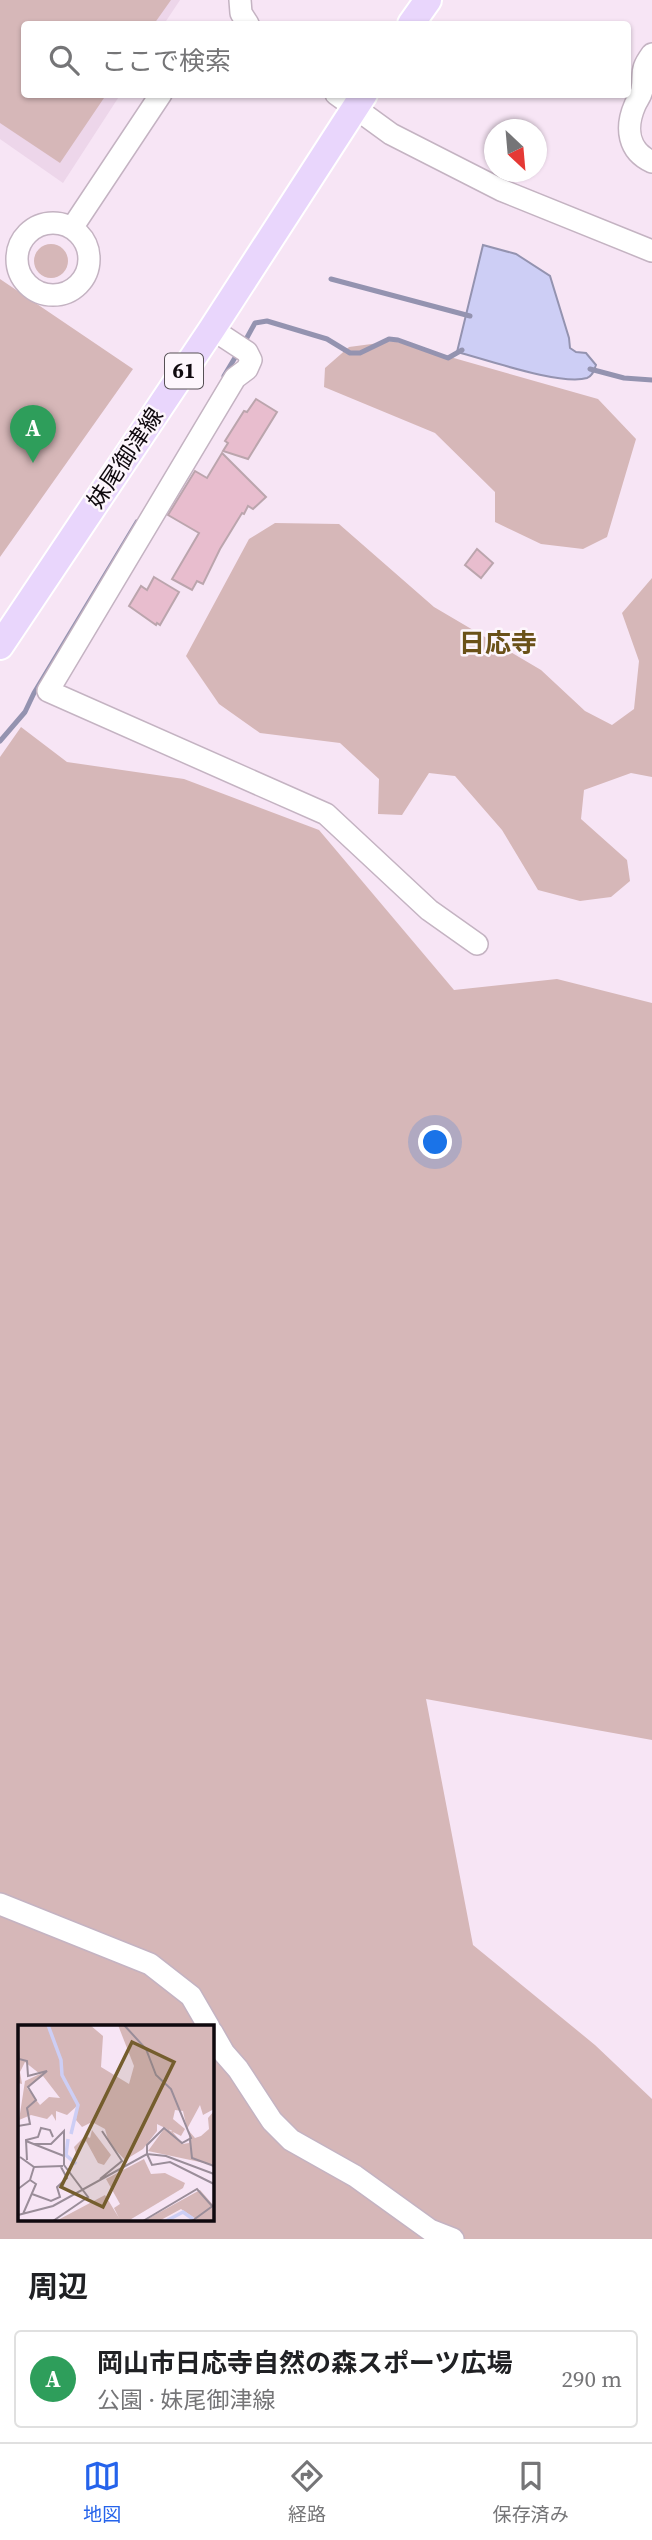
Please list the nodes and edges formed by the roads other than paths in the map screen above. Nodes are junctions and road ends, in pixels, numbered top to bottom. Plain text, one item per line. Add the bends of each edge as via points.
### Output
1 (240, 0) edge
2 (428, 0) edge
3 (246, 21) edge
4 (413, 21) edge
5 (652, 54) edge
6 (158, 98) edge
7 (352, 99) edge
8 (652, 162) edge
9 (72, 228) dead end
10 (652, 251) edge
11 (212, 329) junction
12 (0, 646) edge
13 (477, 944) dead end
14 (0, 1904) edge
15 (208, 2025) edge
16 (214, 2036) edge
17 (453, 2239) edge

1 - 3 street
2 - 4 main road
5 - 8 street via 643,66 642,92 629,121 629,137 637,152
6 - 9 street
7 - 10 street via 400,138 501,190
7 - 11 main road, 妹尾御津線 / 61
11 - 12 main road, 妹尾御津線 / 61
11 - 13 street via 241,348 251,360 247,369 235,378 48,691 326,814 429,910
14 - 15 street via 150,1965 191,1996
16 - 17 street via 272,2121 291,2140 355,2176 430,2230

